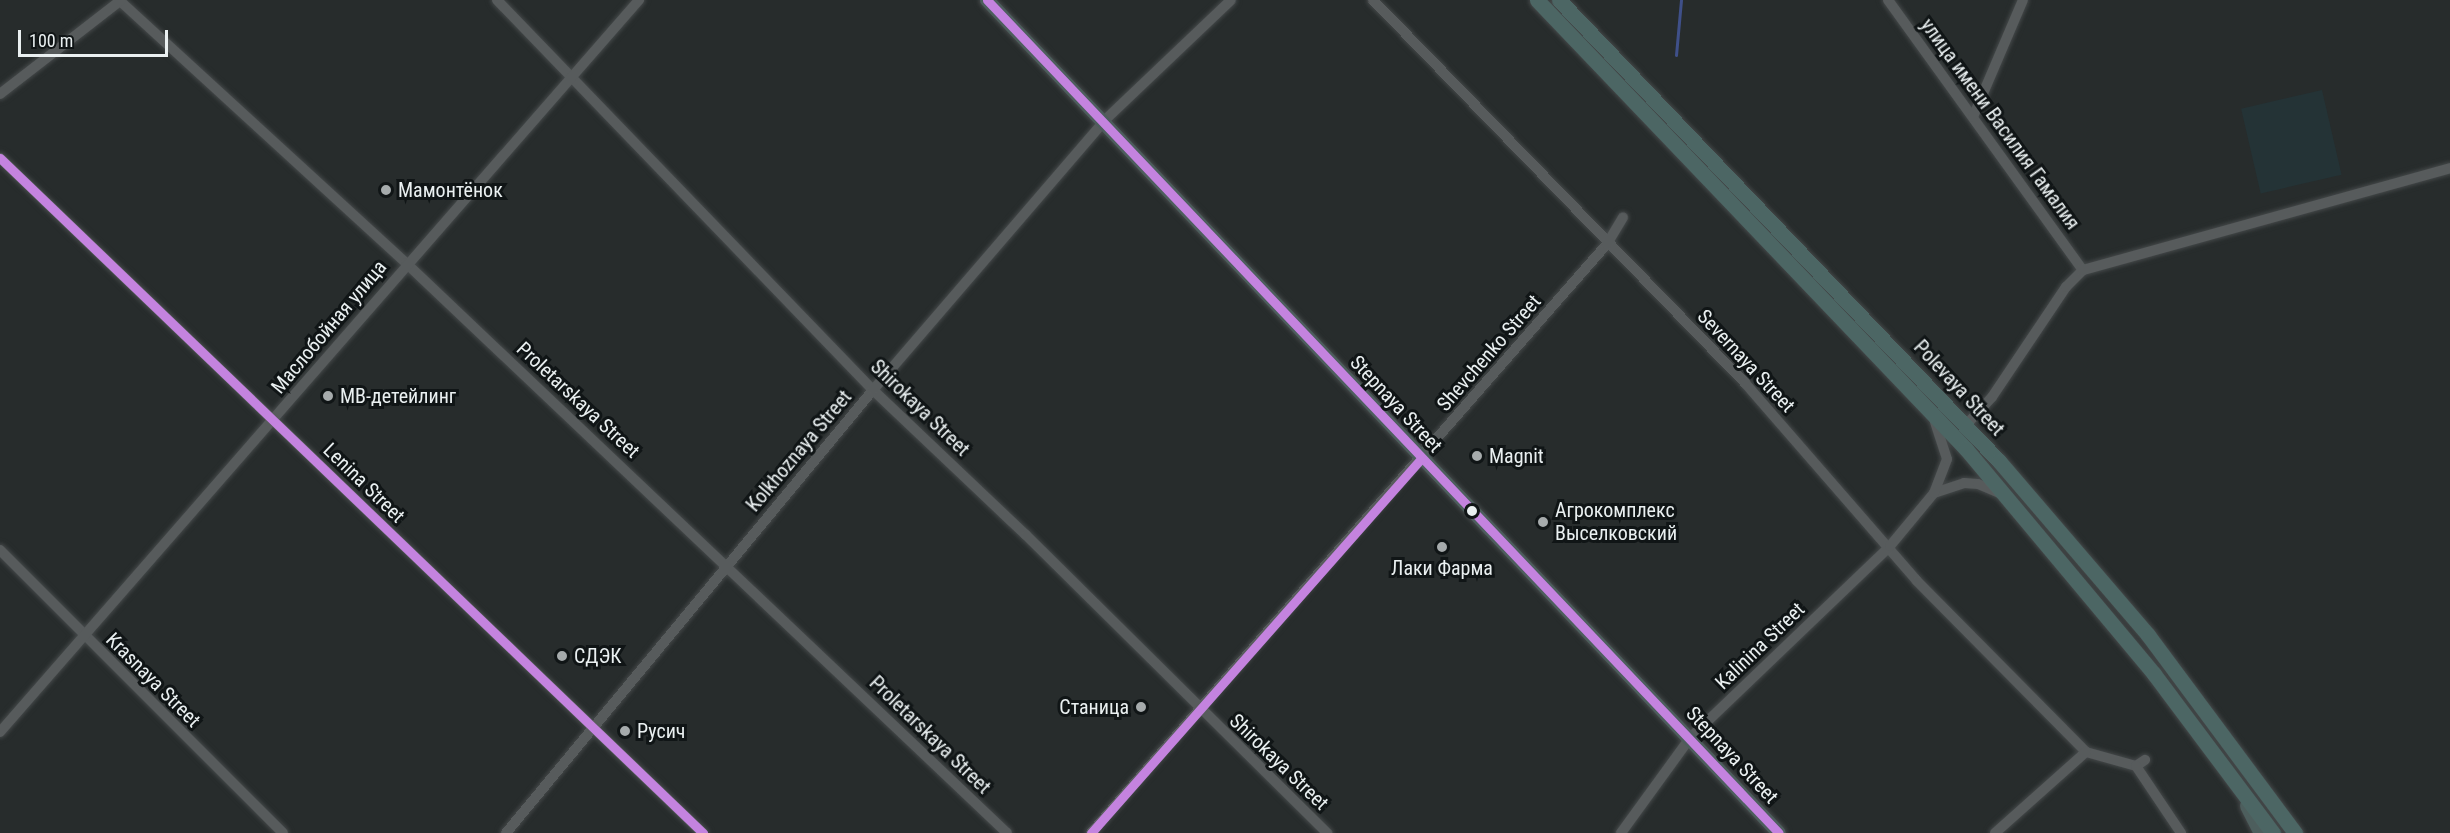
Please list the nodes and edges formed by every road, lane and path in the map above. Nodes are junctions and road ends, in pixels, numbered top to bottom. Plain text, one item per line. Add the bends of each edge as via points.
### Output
1 (120, 0) edge
2 (497, 0) edge
3 (639, 0) edge
4 (987, 0) edge
5 (1231, 0) edge
6 (1373, 0) edge
7 (1537, 0) edge
8 (1559, 0) edge
9 (1888, 0) edge
10 (2023, 0) edge
11 (570, 75) junction
12 (0, 94) edge
13 (1974, 117) junction
14 (1104, 121) junction
15 (0, 158) edge
16 (2450, 168) edge
17 (1623, 217) dead end
18 (1607, 244) junction
19 (406, 263) junction
20 (2083, 270) junction
21 (873, 390) junction
22 (1928, 407) junction
23 (274, 421) junction
24 (1966, 425) junction
25 (1421, 459) junction
26 (1934, 493) junction
27 (2013, 503) junction
28 (1890, 546) junction
29 (0, 550) edge
30 (727, 566) junction
31 (83, 636) junction
32 (1201, 712) junction
33 (594, 728) junction
34 (0, 732) edge
35 (1690, 738) junction
36 (2086, 752) junction
37 (2225, 767) junction
38 (1997, 832) edge
39 (283, 833) edge
40 (506, 833) edge
41 (704, 833) edge
42 (1007, 833) edge
43 (1091, 833) edge
44 (1327, 833) edge
45 (1621, 833) edge
46 (1779, 833) edge
47 (2181, 833) edge
48 (2261, 833) edge
49 (2273, 833) edge
50 (2295, 833) edge

1 - 12 street
1 - 19 street, Proletarskaya Street
2 - 11 street, Shirokaya Street
3 - 11 street, Маслобойная улица
4 - 14 main road, Stepnaya Street
5 - 14 street, Kolkhoznaya Street
6 - 18 street, Severnaya Street
7 - 22 highway, Polevaya Street
8 - 24 highway, Polevaya Street
9 - 13 street, улица имени Василия Гамалия
10 - 13 street
11 - 19 street, Маслобойная улица
11 - 21 street, Shirokaya Street
13 - 20 street, улица имени Василия Гамалия
14 - 21 street, Kolkhoznaya Street
14 - 25 main road, Stepnaya Street
15 - 23 street, Lenina Street
16 - 20 street
17 - 18 street, Shevchenko Street
18 - 25 street, Shevchenko Street
18 - 28 street, Severnaya Street via 1745,383
19 - 23 street, Маслобойная улица
19 - 30 street, Proletarskaya Street
20 - 24 street via 2066,287 1992,397
21 - 30 street, Kolkhoznaya Street
21 - 32 street, Shirokaya Street via 1026,535
22 - 26 street via 1943,438 1947,459
22 - 27 highway, Polevaya Street
23 - 31 street, Маслобойная улица
23 - 33 street, Lenina Street
24 - 50 highway, Polevaya Street via 2148,635
25 - 32 street, Shevchenko Street
25 - 35 main road, Stepnaya Street
26 - 27 street via 1964,483 1978,484 1993,488
26 - 28 street, Kalinina Street
27 - 37 highway, Polevaya Street
28 - 35 street, Kalinina Street
28 - 36 street, Severnaya Street via 1917,581
29 - 31 street, Krasnaya Street
30 - 33 street, Kolkhoznaya Street
30 - 42 street, Proletarskaya Street
31 - 34 street, Маслобойная улица
31 - 39 street, Krasnaya Street
32 - 43 street, Shevchenko Street
32 - 44 street, Shirokaya Street
33 - 40 street, Kolkhoznaya Street
33 - 41 street, Lenina Street
35 - 45 street, Kalinina Street
35 - 46 main road, Stepnaya Street
36 - 38 street
36 - 47 street via 2141,763
37 - 48 main road
37 - 49 highway, Polevaya Street

